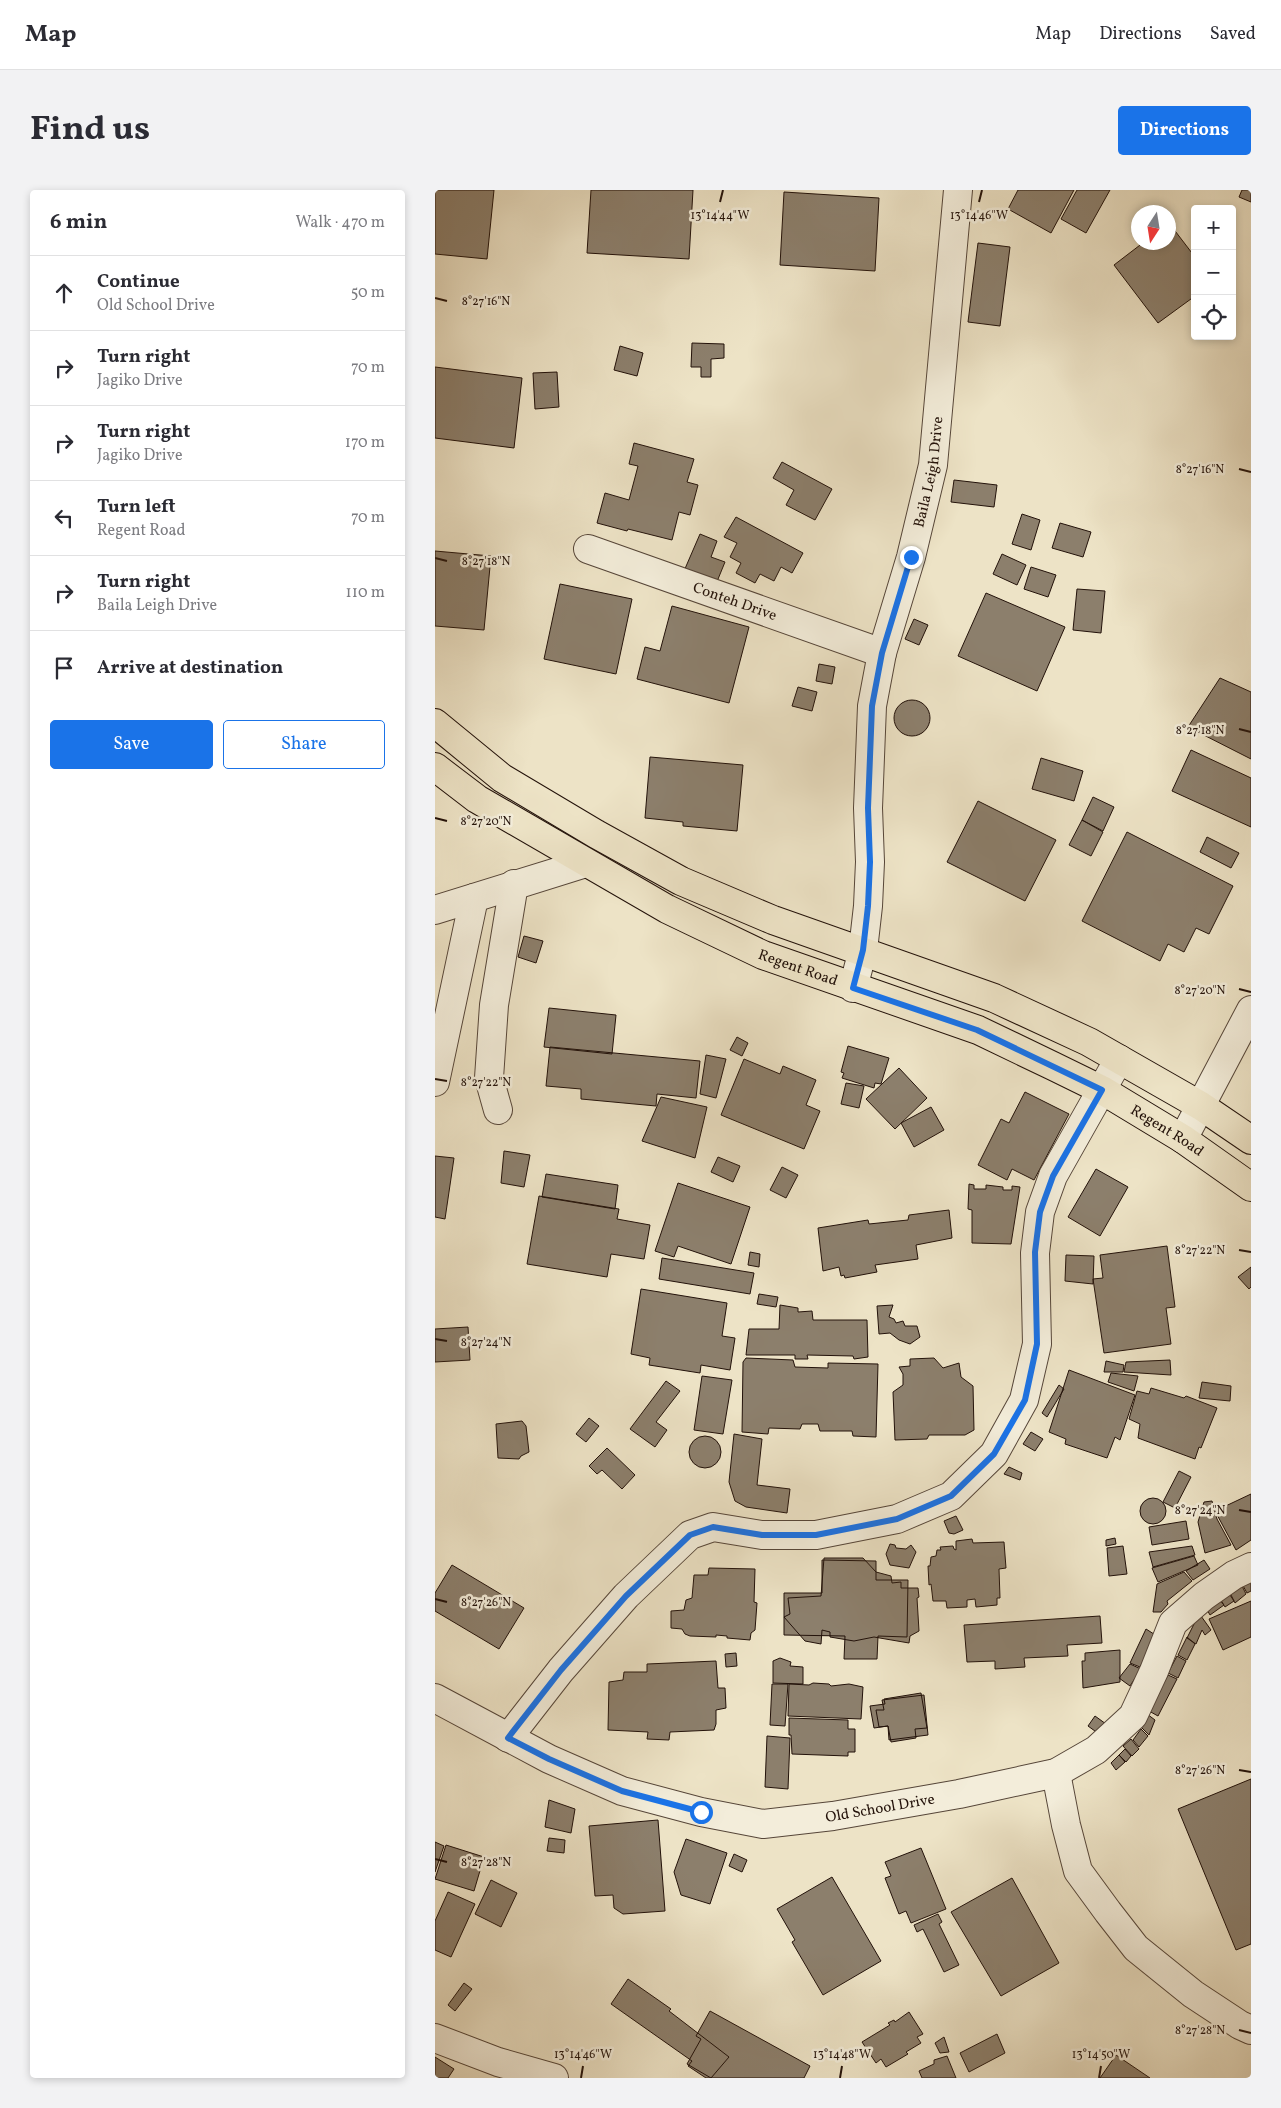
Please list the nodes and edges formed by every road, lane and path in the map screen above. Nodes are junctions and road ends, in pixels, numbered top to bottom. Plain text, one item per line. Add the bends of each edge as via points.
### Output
1 (958, 190) edge
2 (588, 549) dead end
3 (882, 653) junction
4 (435, 723) edge
5 (435, 767) edge
6 (586, 863) junction
7 (514, 884) junction
8 (474, 898) junction
9 (435, 910) edge
10 (863, 950) junction
11 (853, 988) junction
12 (1251, 1010) edge
13 (1119, 1059) junction
14 (435, 1082) edge
15 (1102, 1090) junction
16 (1201, 1106) junction
17 (498, 1110) dead end
18 (1183, 1139) junction
19 (1251, 1140) edge
20 (1251, 1187) edge
21 (1251, 1567) edge
22 (435, 1698) edge
23 (508, 1738) junction
24 (1056, 1774) junction
25 (1251, 2030) edge
26 (435, 2038) edge
27 (492, 2070) edge
28 (554, 2078) edge

1 - 3 street, Baila Leigh Drive via 933,465 911,557
2 - 3 street, Conteh Drive
3 - 10 street, Baila Leigh Drive via 872,706 868,808 870,862
4 - 10 main road via 502,778 681,881 773,920
5 - 6 main road, Regent Road via 477,798
6 - 7 street
6 - 11 main road, Regent Road via 667,909 763,955
7 - 8 street
7 - 17 street via 494,1005 489,1078
8 - 9 street
8 - 14 street
10 - 11 street, Baila Leigh Drive
10 - 13 main road via 994,998
11 - 15 main road, Regent Road via 977,1030
12 - 16 street
13 - 15 street
13 - 16 main road
15 - 18 main road, Regent Road
15 - 23 street via 1053,1176 1040,1212 1035,1252 1037,1344 1025,1400 994,1454 951,1496 897,1519 816,1535 762,1535 713,1527 690,1535 626,1596 561,1670
16 - 18 street
16 - 19 main road
18 - 20 main road, Regent Road
21 - 24 street, Old School Drive via 1204,1596 1173,1623 1133,1716 1096,1750
22 - 23 street, Old School Drive
23 - 24 street, Old School Drive via 622,1791 763,1824 833,1816
24 - 25 street via 1065,1825 1078,1871 1108,1912 1136,1948 1193,1994
26 - 27 street
27 - 28 street

